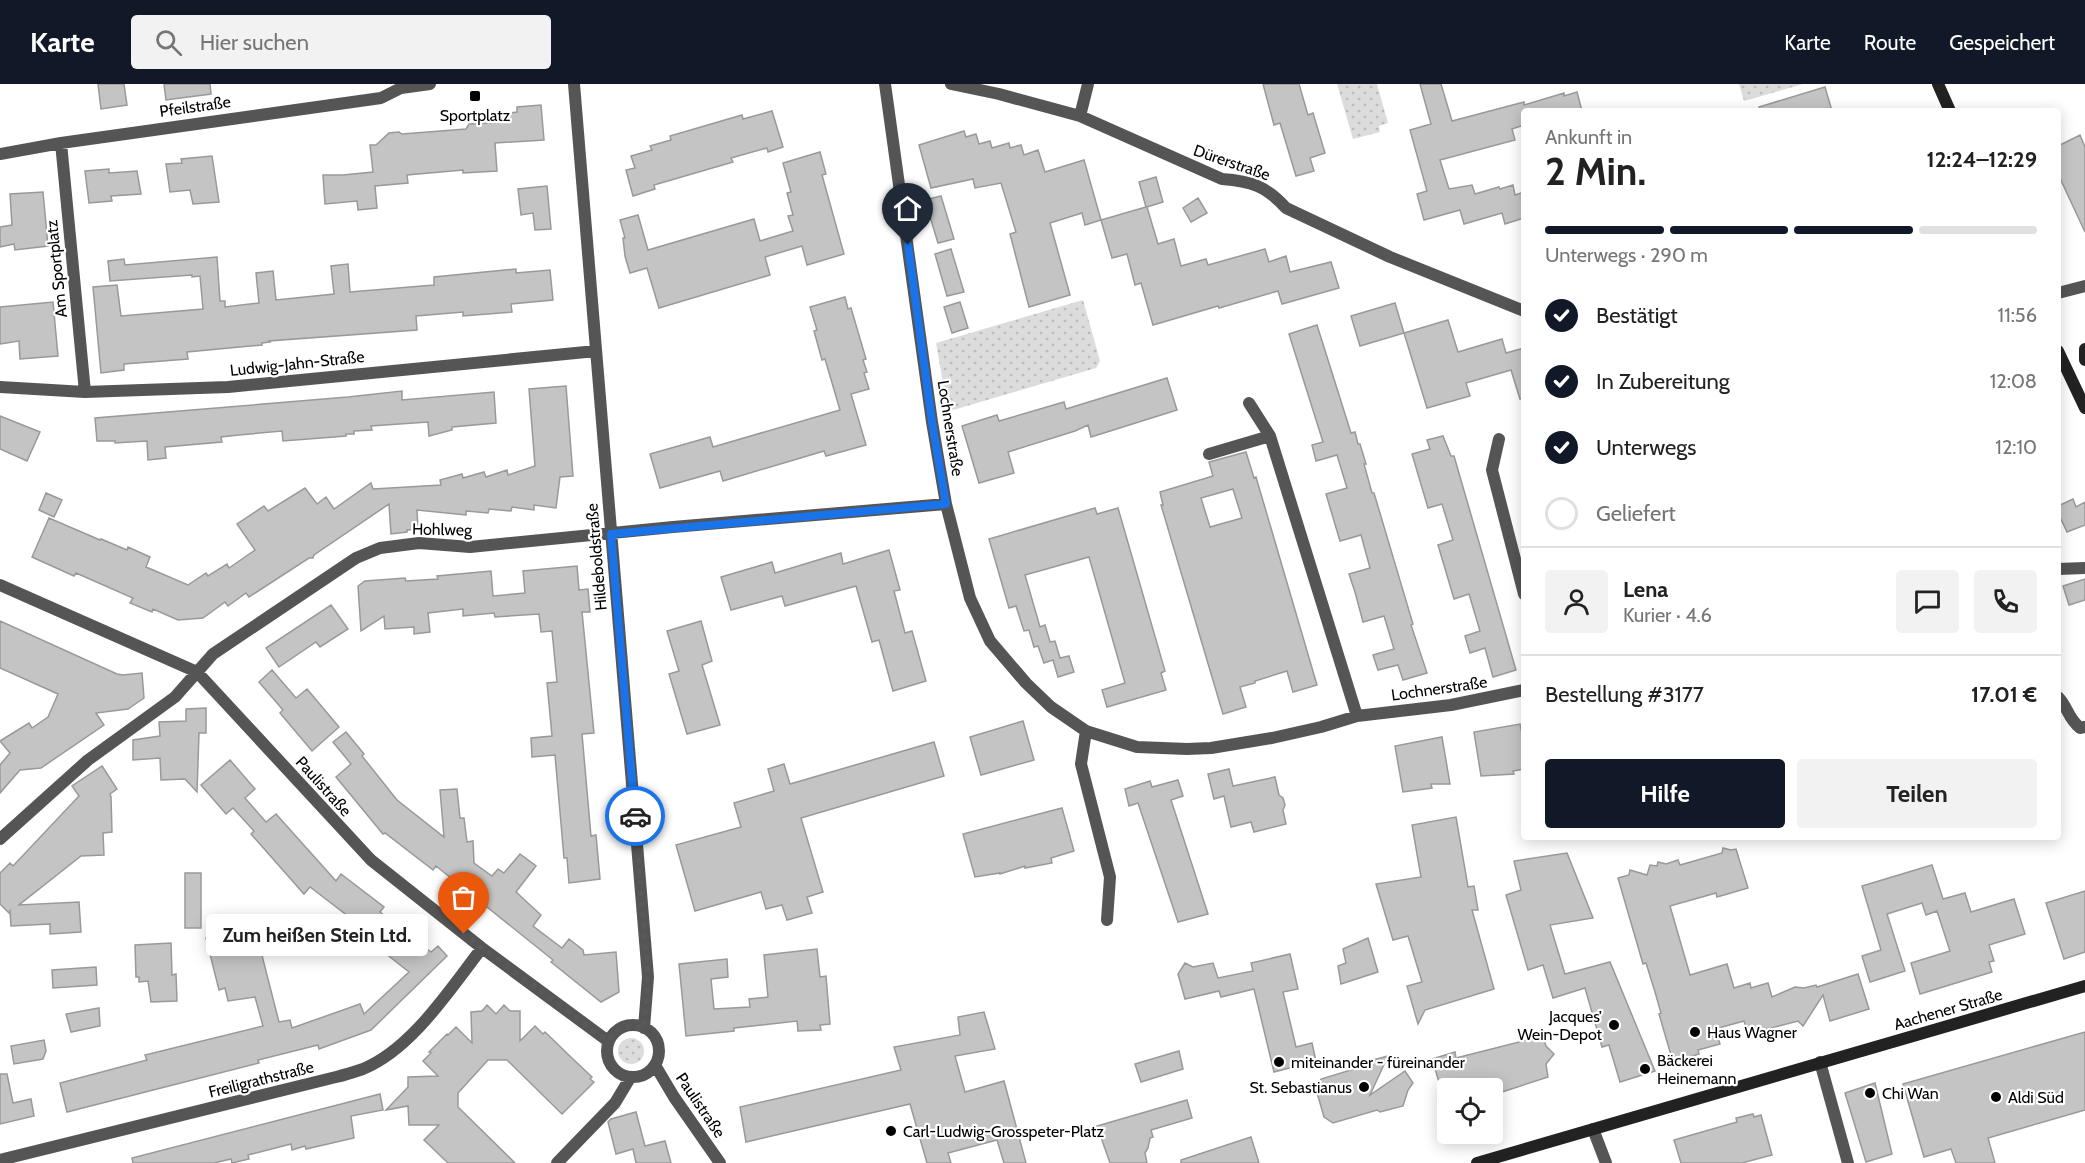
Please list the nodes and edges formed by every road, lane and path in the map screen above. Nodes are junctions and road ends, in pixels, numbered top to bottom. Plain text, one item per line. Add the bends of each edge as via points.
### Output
1 (430, 84) edge
2 (574, 84) edge
3 (885, 84) edge
4 (951, 84) edge
5 (1088, 84) edge
6 (1938, 84) edge
7 (1949, 108) edge
8 (1080, 116) junction
9 (61, 143) junction
10 (0, 154) edge
11 (2085, 286) edge
12 (2061, 292) edge
13 (1521, 310) edge
14 (2085, 349) edge
15 (596, 351) junction
16 (2061, 357) edge
17 (2085, 360) edge
18 (0, 387) edge
19 (84, 392) junction
20 (1249, 404) dead end
21 (2085, 408) edge
22 (1270, 436) junction
23 (1499, 439) dead end
24 (1209, 454) dead end
25 (946, 504) junction
26 (611, 534) junction
27 (2085, 568) edge
28 (2061, 569) edge
29 (1521, 582) edge
30 (0, 585) edge
31 (197, 672) junction
32 (1521, 691) edge
33 (2061, 700) edge
34 (1357, 716) junction
35 (2085, 727) edge
36 (1086, 731) junction
37 (0, 838) edge
38 (1107, 920) dead end
39 (482, 948) junction
40 (2085, 986) edge
41 (644, 1028) junction
42 (608, 1041) junction
43 (1820, 1062) junction
44 (655, 1065) junction
45 (630, 1078) junction
46 (1593, 1129) junction
47 (0, 1160) edge
48 (557, 1163) edge
49 (720, 1163) edge
50 (1477, 1163) edge
51 (1606, 1163) edge
52 (1848, 1163) edge

1 - 9 street, Pfeilstraße via 401,88 381,98
2 - 15 street, Hildeboldstraße
3 - 25 street, Lochnerstraße
4 - 8 street, Dürerstraße
5 - 8 street
6 - 7 main road
8 - 13 street, Dürerstraße via 1222,179 1246,181 1273,194 1286,208 1390,257
9 - 10 street, Pfeilstraße
9 - 19 street, Am Sportplatz
11 - 12 street
14 - 17 main road
15 - 19 street, Ludwig-Jahn-Straße via 228,387
15 - 26 street, Hildeboldstraße
16 - 21 main road
18 - 19 street, Ludwig-Jahn-Straße
20 - 22 street
22 - 24 street
22 - 34 street
23 - 29 street via 1492,470
25 - 26 street, Hohlweg
25 - 36 street, Lochnerstraße via 970,598 990,641 1051,707
26 - 31 street, Hohlweg via 470,548 419,543 380,548 356,558 213,654
26 - 41 street, Hildeboldstraße via 648,977
27 - 28 street
30 - 31 street, Paulistraße
31 - 37 street, Hohlweg via 175,697 88,760
31 - 39 street, Paulistraße via 371,860
32 - 34 street, Lochnerstraße via 1451,705
33 - 35 street via 2071,721
34 - 36 street, Lochnerstraße via 1272,738 1211,748 1137,747
36 - 38 street via 1081,764 1110,877
39 - 42 street, Paulistraße
39 - 47 street, Freiligrathstraße via 405,1041 364,1068
40 - 43 main road, Aachener Straße
41 - 42 street via 620,1028
41 - 44 street, Paulistraße via 656,1040 659,1057
42 - 45 street via 610,1065
43 - 46 main road, Aachener Straße
43 - 52 street
44 - 45 street, Paulistraße via 645,1075
44 - 49 street, Paulistraße
45 - 48 street via 615,1103
46 - 50 main road, Aachener Straße
46 - 51 street

